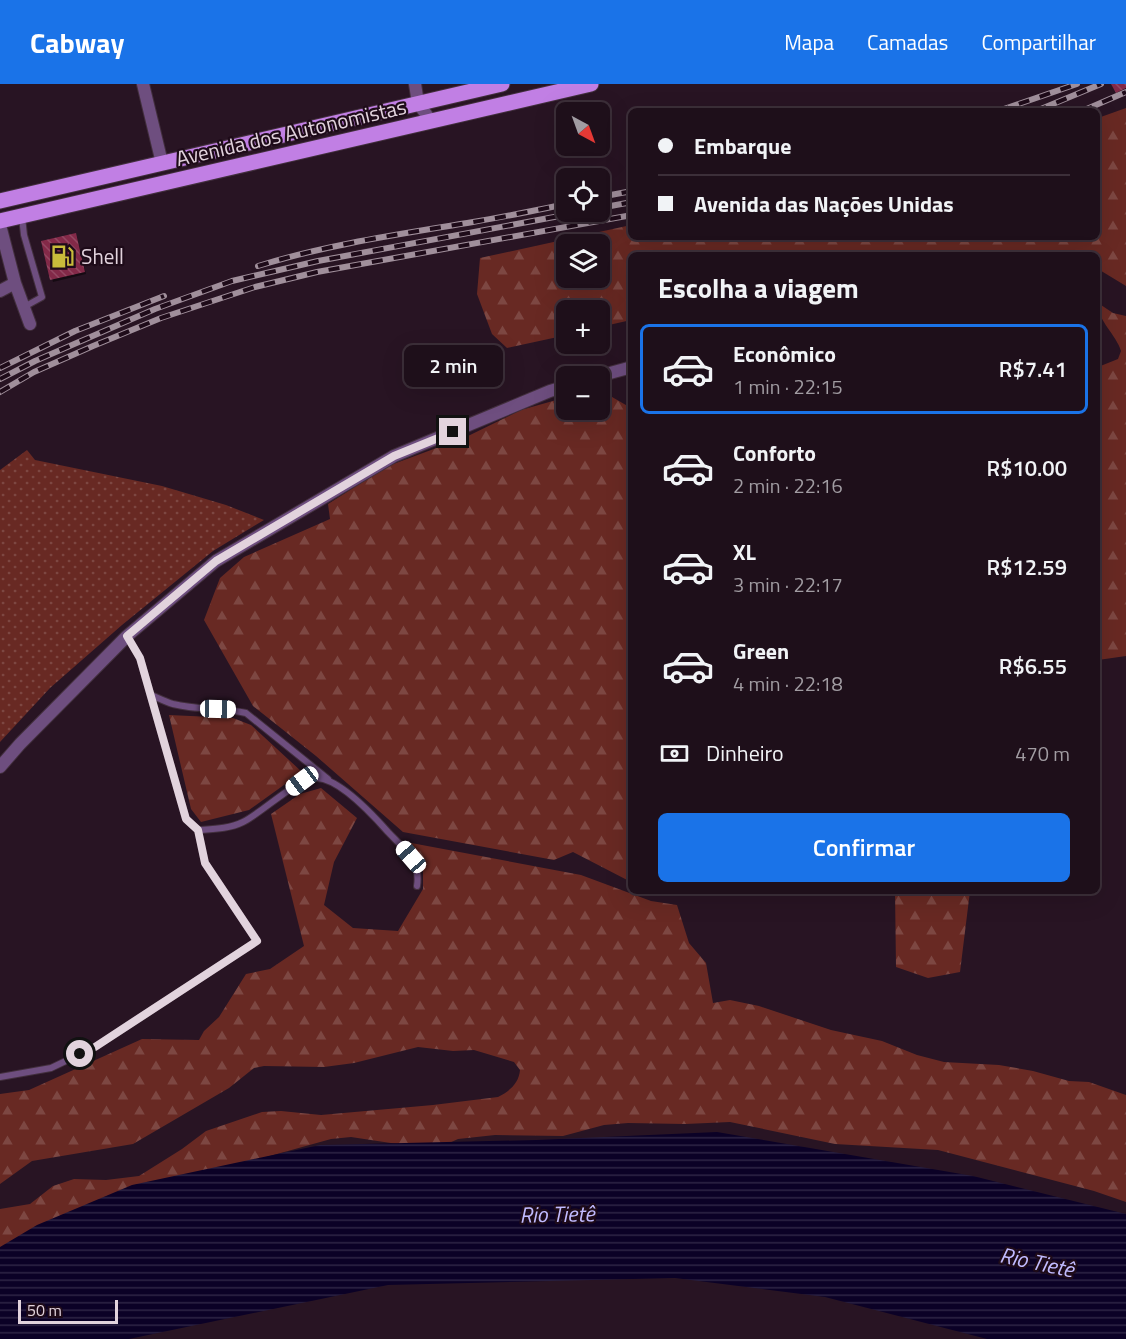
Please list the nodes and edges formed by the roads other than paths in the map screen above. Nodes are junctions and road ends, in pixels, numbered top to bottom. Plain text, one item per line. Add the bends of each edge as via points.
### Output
1 (143, 84) edge
2 (415, 84) edge
3 (502, 84) edge
4 (591, 84) edge
5 (418, 103) junction
6 (431, 121) junction
7 (162, 163) junction
8 (0, 201) edge
9 (22, 217) junction
10 (0, 223) edge
11 (15, 283) junction
12 (0, 291) edge
13 (24, 307) junction
14 (30, 324) dead end
15 (628, 368) edge
16 (610, 373) edge
17 (556, 389) edge
18 (127, 636) junction
19 (151, 695) junction
20 (0, 767) edge
21 (329, 780) junction
22 (198, 830) junction
23 (417, 886) dead end
24 (0, 1077) edge

1 - 7 street
2 - 5 street
3 - 5 main road, Avenida dos Autonomistas
4 - 6 main road, Avenida dos Autonomistas
5 - 6 street
5 - 7 main road, Avenida dos Autonomistas
6 - 9 main road, Avenida dos Autonomistas
7 - 8 main road, Avenida dos Autonomistas
9 - 10 main road, Avenida dos Autonomistas
9 - 13 lane via 42,297
10 - 11 street
11 - 12 street
11 - 13 street
13 - 14 street
15 - 16 street
17 - 18 street via 394,456 216,561
18 - 19 lane via 140,658
18 - 20 street
19 - 21 lane via 173,704 246,713
19 - 22 lane via 186,819
21 - 22 lane via 314,777 302,781 243,823
21 - 23 lane via 377,819 411,857 418,874
22 - 24 lane via 205,863 257,941 95,1047 51,1068

